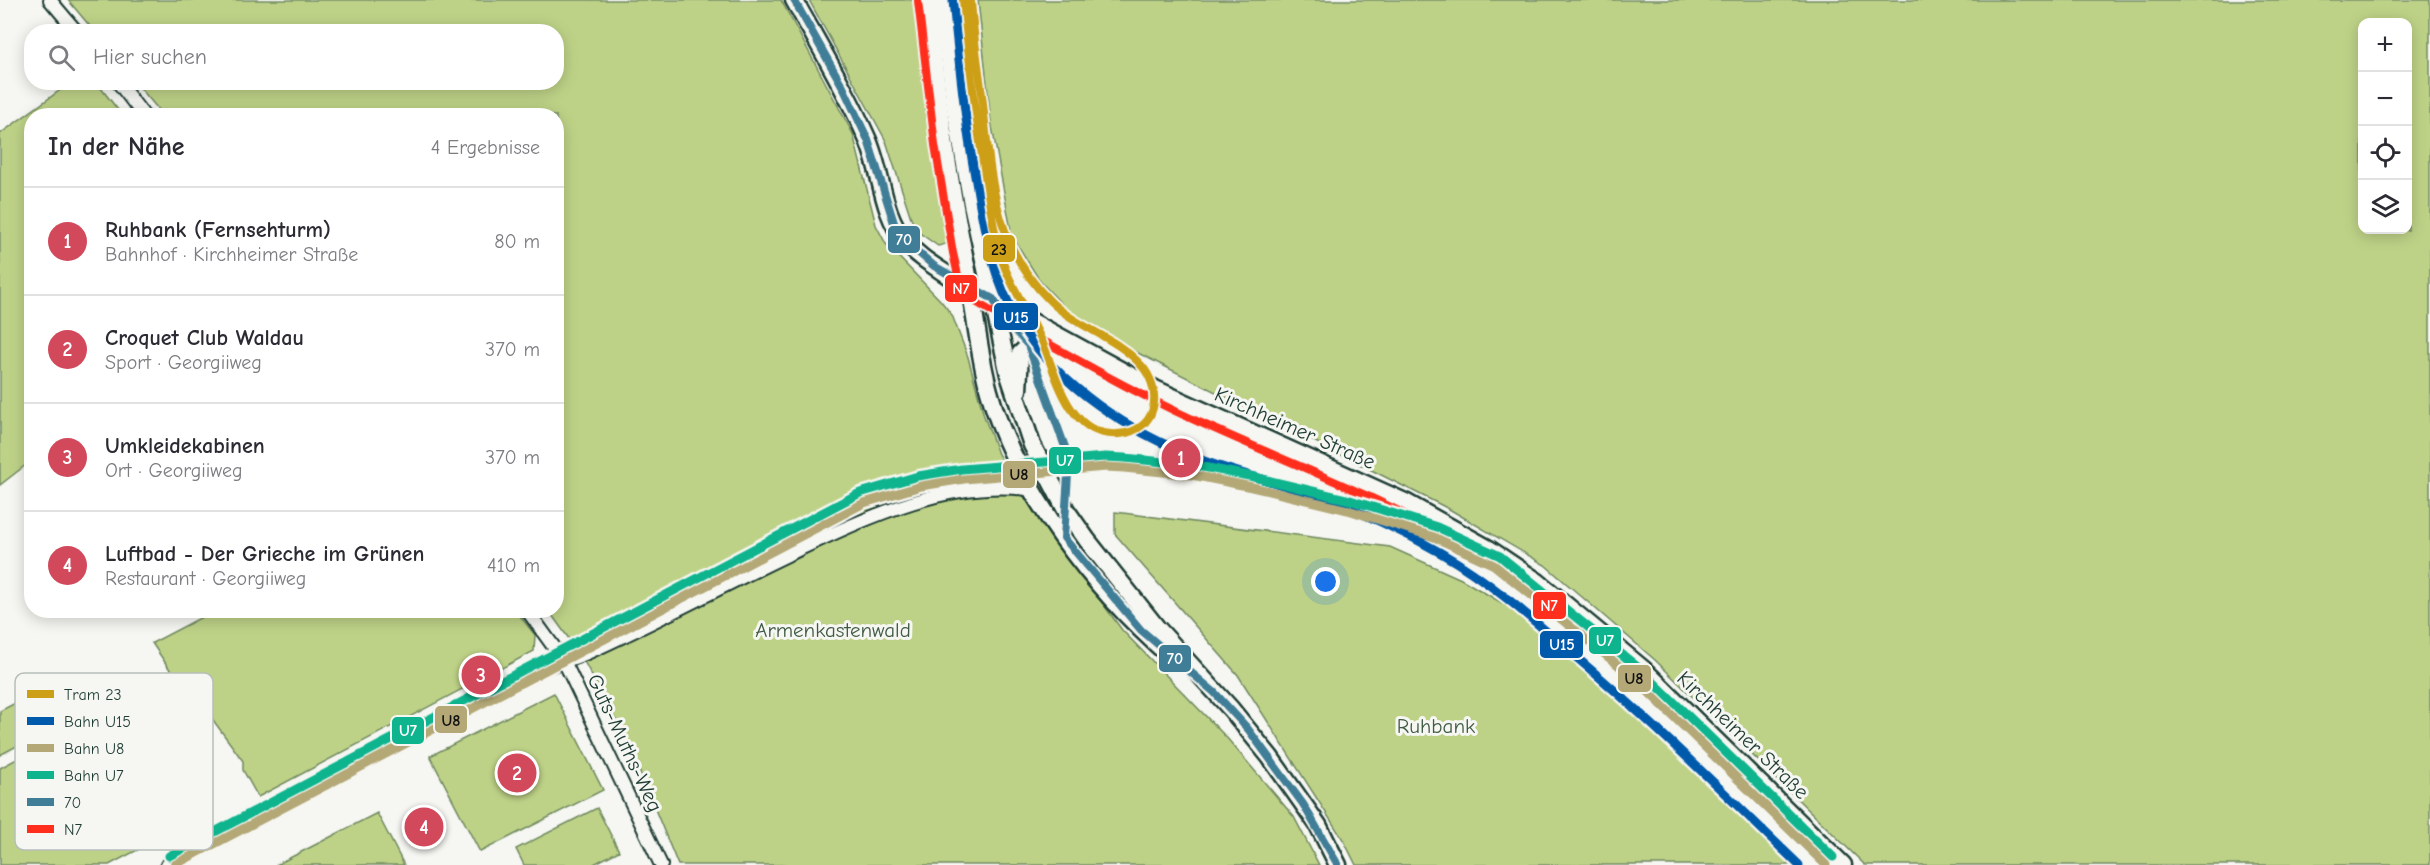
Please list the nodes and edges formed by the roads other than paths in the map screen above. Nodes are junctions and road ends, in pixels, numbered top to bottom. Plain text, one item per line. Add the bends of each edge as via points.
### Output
1 (50, 0) edge
2 (794, 0) edge
3 (928, 0) edge
4 (942, 0) edge
5 (70, 24) edge
6 (124, 90) edge
7 (138, 108) edge
8 (970, 286) junction
9 (993, 299) junction
10 (1057, 336) junction
11 (1016, 400) junction
12 (1033, 490) junction
13 (1066, 510) junction
14 (533, 618) edge
15 (564, 661) junction
16 (1231, 709) junction
17 (213, 841) edge
18 (196, 850) edge
19 (167, 865) edge
20 (661, 865) edge
21 (1338, 865) edge
22 (1843, 865) edge

1 - 5 street
2 - 8 main road, Kirchheimer Straße via 868,140 894,223 905,241 925,260
3 - 8 main road via 939,104
4 - 9 main road via 955,107
6 - 7 street
8 - 9 main road, Kirchheimer Straße
8 - 12 main road via 989,391 1008,444
9 - 10 main road, Kirchheimer Straße
9 - 11 main road
10 - 11 main road via 1036,339 1020,354
10 - 22 main road, Kirchheimer Straße via 1184,403 1405,502 1528,575 1643,669
11 - 13 main road via 1032,446
12 - 13 main road
12 - 15 street via 975,490 884,511
12 - 16 main road via 1101,587 1152,641
13 - 16 main road via 1157,628
14 - 15 street, Guts-Muths-Weg
15 - 17 street
15 - 20 street, Guts-Muths-Weg
16 - 21 main road via 1318,825
18 - 19 street

